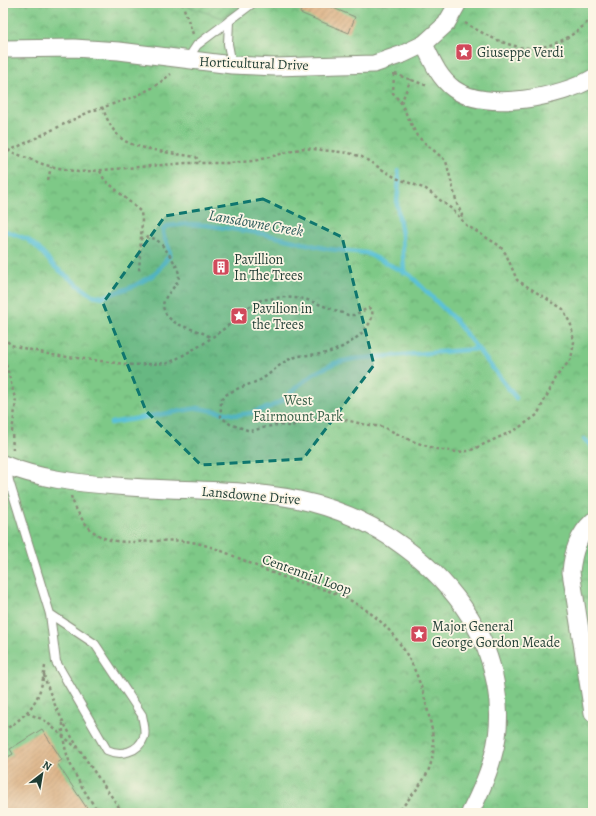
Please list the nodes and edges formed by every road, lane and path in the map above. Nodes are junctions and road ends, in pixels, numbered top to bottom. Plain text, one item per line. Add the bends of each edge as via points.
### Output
1 (182, 3) edge
2 (253, 3) edge
3 (455, 9) edge
4 (593, 16) edge
5 (229, 21) junction
6 (424, 44) junction
7 (197, 45) junction
8 (3, 49) edge
9 (187, 60) junction
10 (232, 66) junction
11 (394, 74) dead end
12 (593, 78) edge
13 (411, 80) dead end
14 (401, 103) junction
15 (102, 106) junction
16 (3, 147) edge
17 (9, 151) junction
18 (3, 156) edge
19 (200, 162) junction
20 (51, 167) junction
21 (100, 171) junction
22 (48, 180) dead end
23 (460, 218) junction
24 (140, 238) junction
25 (138, 272) dead end
26 (230, 318) dead end
27 (233, 322) junction
28 (3, 338) edge
29 (211, 338) junction
30 (6, 340) junction
31 (3, 346) edge
32 (3, 353) edge
33 (8, 465) edge
34 (67, 481) junction
35 (593, 521) edge
36 (50, 614) junction
37 (46, 663) dead end
38 (44, 675) junction
39 (593, 712) edge
40 (27, 713) junction
41 (62, 723) junction
42 (3, 731) edge
43 (62, 735) junction
44 (80, 750) junction
45 (99, 813) edge
46 (123, 813) edge
47 (398, 813) edge
48 (470, 813) edge

1 - 7 path
2 - 5 lane
3 - 4 path via 482,33 520,47 554,44 579,30
3 - 6 street, Horticultural Drive via 439,32
5 - 7 lane
5 - 10 lane via 228,44
6 - 10 street, Horticultural Drive via 374,64
6 - 12 street via 436,70 446,82 464,95 476,99 523,98 568,88
7 - 9 lane
8 - 9 street, Horticultural Drive via 74,48
9 - 10 street, Horticultural Drive
9 - 15 path via 143,92
11 - 14 path via 393,94
13 - 14 path
14 - 23 path via 417,136 446,161 462,215
15 - 17 path
15 - 19 path via 110,127 122,140 138,146 196,157
16 - 17 path
17 - 18 path
17 - 20 path
19 - 21 path
19 - 23 path via 254,161 304,148 349,152 396,178 426,189
20 - 21 path via 71,171
20 - 22 path
21 - 24 path via 104,179 141,212
23 - 27 path via 474,231 500,246 517,280 562,309 571,325 574,342 571,359 557,376 541,409 528,423 478,448 457,452 425,446 383,427 338,418 318,418 291,426 275,425 250,430 230,424 221,417 223,396 261,380 291,359 339,349 370,326 373,314 369,308 348,315 305,299 277,297 254,303 247,308 242,317
24 - 25 path
24 - 29 path via 155,239 165,248 178,269 177,285 166,297 164,311 179,325
26 - 27 path
27 - 29 path
28 - 30 path
29 - 30 path via 169,363 133,365 52,355 11,345
30 - 31 path
32 - 33 path via 16,402
33 - 34 street, Lansdowne Drive
33 - 36 lane via 9,481
34 - 47 path, Centennial Loop via 74,506 94,533 104,538 114,541 178,540 208,546 279,576 338,594 371,613 386,626 399,640 418,677 425,696 433,740 431,764 426,775
34 - 48 street, Lansdowne Drive via 135,488 248,493 303,500 337,509 366,522 422,561 448,587 476,627 489,658 496,688 496,745 486,777
35 - 39 street via 579,539 572,559 572,572
36 - 36 lane via 56,662 106,750 117,754 136,747 144,738 142,715 95,644
37 - 38 path
38 - 40 path via 37,700
38 - 41 path via 50,697
40 - 42 path
40 - 43 path via 44,720
41 - 43 path
41 - 44 path
43 - 44 path
43 - 45 path via 76,778
44 - 46 path

